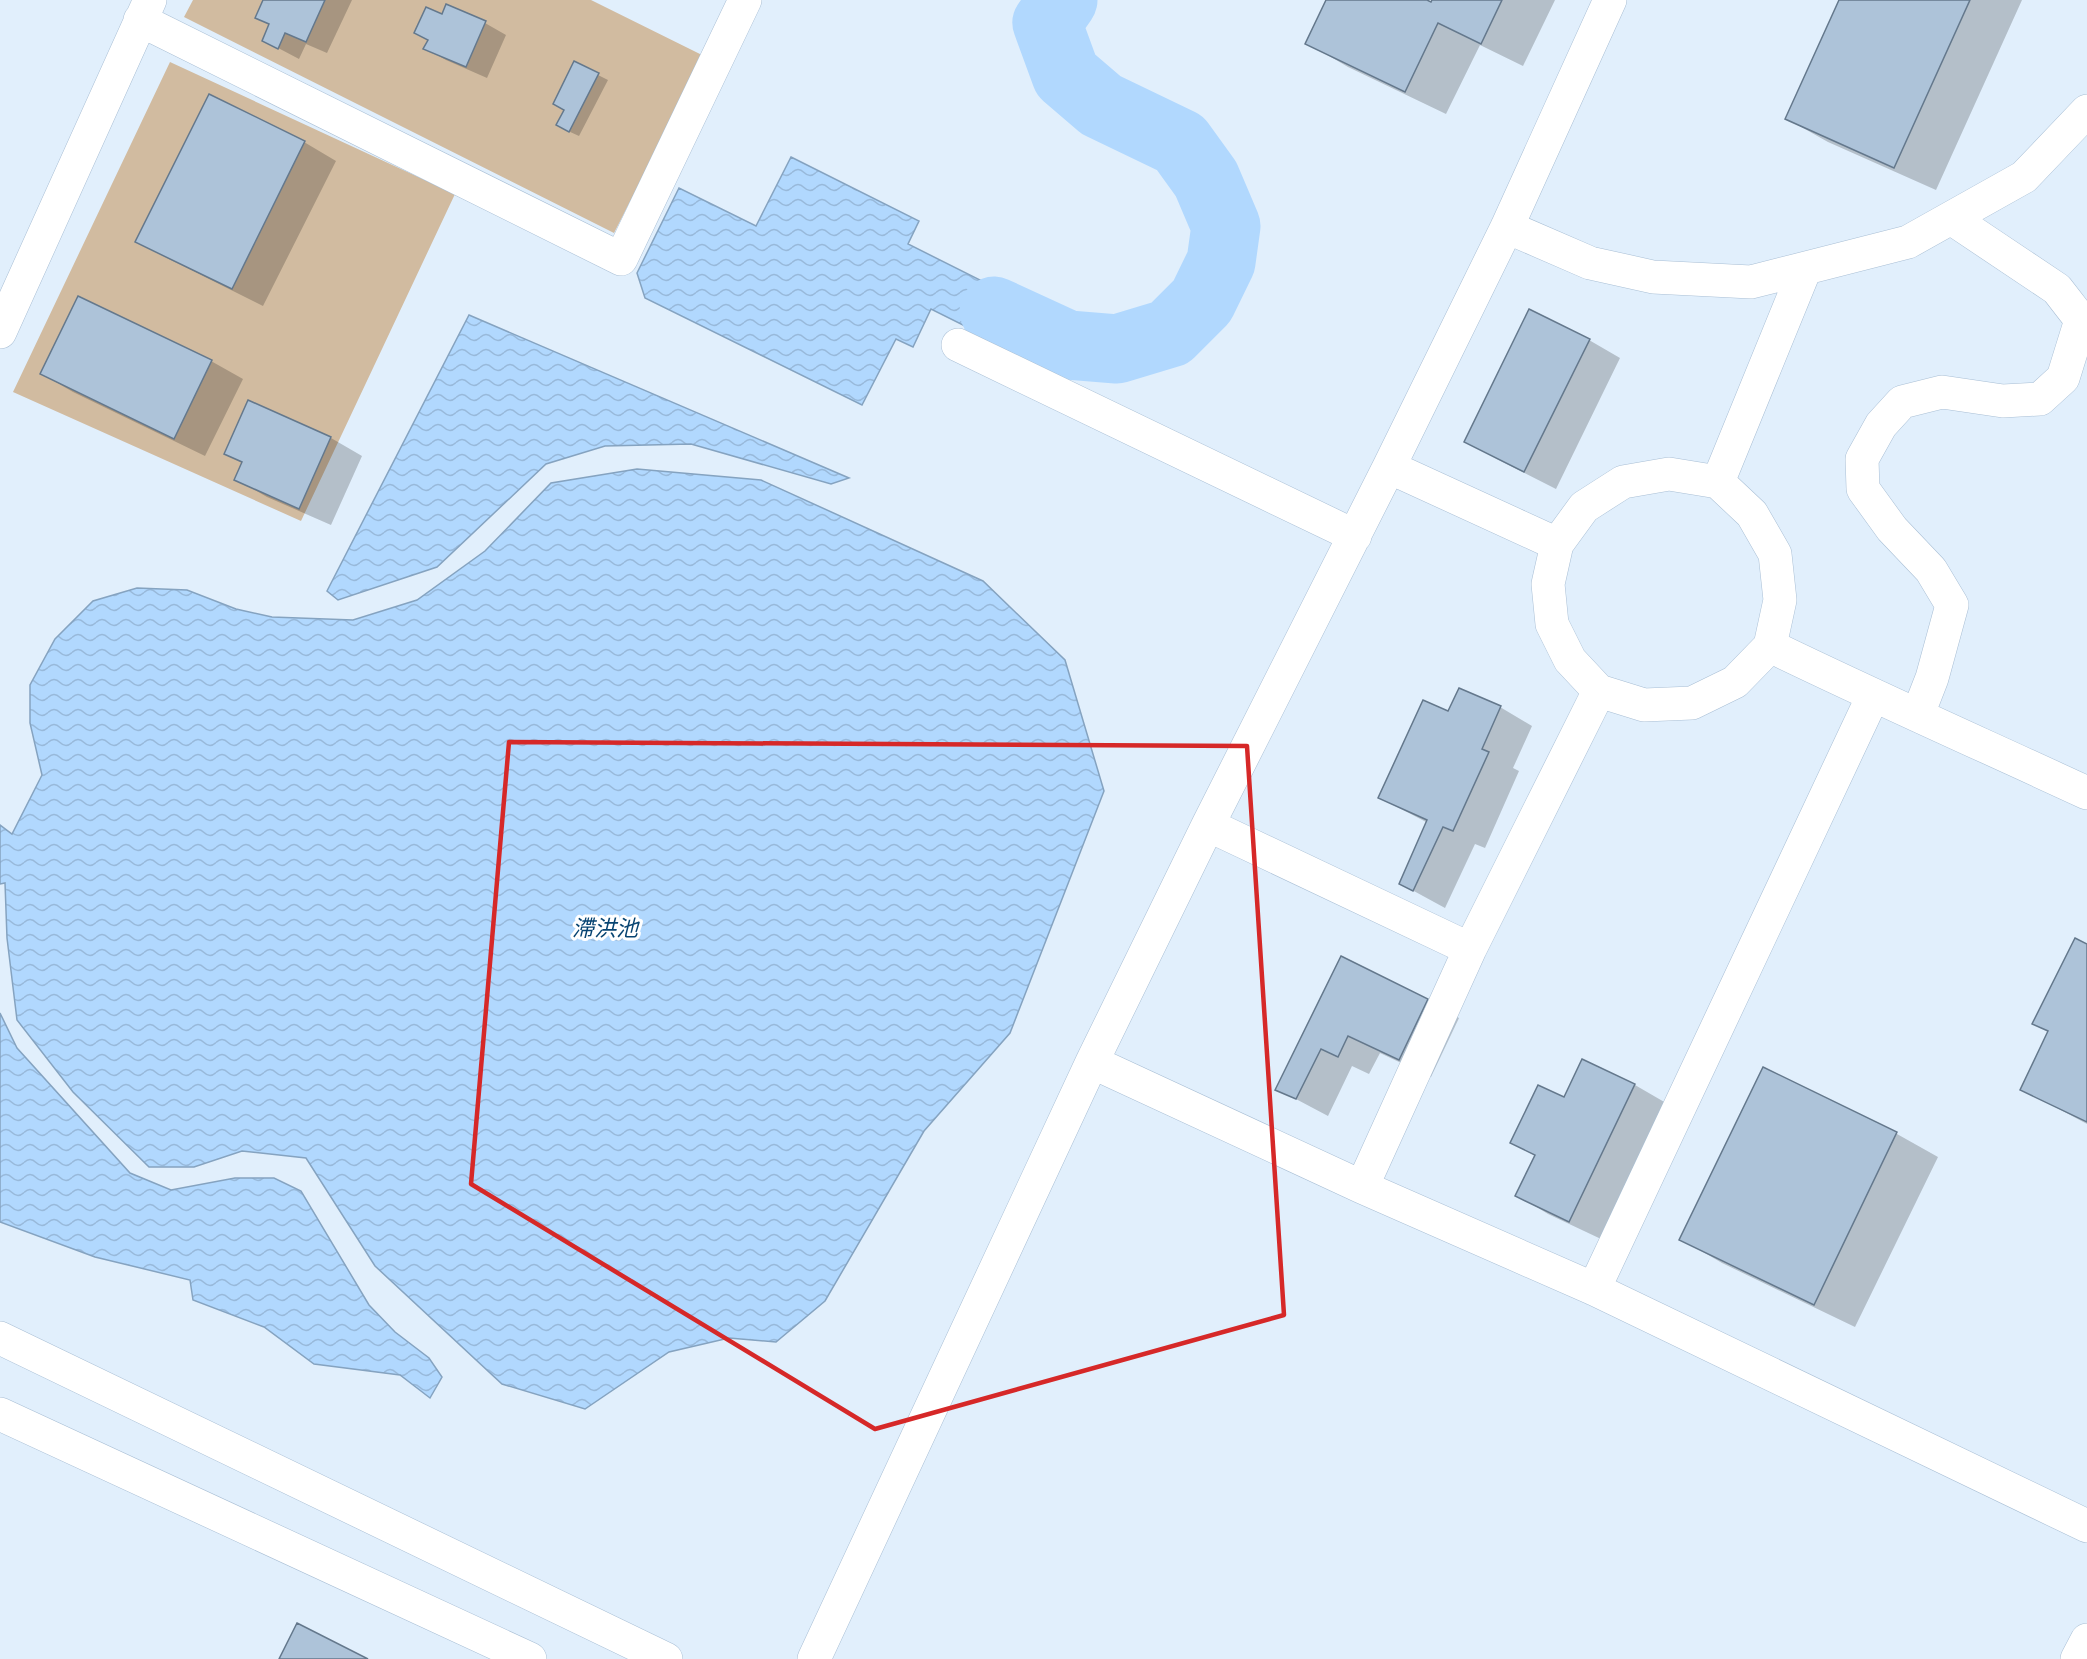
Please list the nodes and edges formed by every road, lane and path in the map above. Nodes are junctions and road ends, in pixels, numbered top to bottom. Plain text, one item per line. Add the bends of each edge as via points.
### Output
1 (745, 0) edge
2 (1610, 0) edge
3 (145, 10) edge
4 (2087, 111) edge
5 (1952, 218) junction
6 (1507, 227) junction
7 (1805, 269) junction
8 (0, 332) edge
9 (958, 345) dead end
10 (1389, 467) junction
11 (1718, 482) junction
12 (1354, 536) junction
13 (1557, 544) junction
14 (1770, 646) junction
15 (1599, 691) junction
16 (1873, 696) junction
17 (1918, 714) junction
18 (2087, 793) edge
19 (1208, 825) junction
20 (1470, 950) junction
21 (1092, 1062) junction
22 (1362, 1187) junction
23 (1594, 1289) junction
24 (0, 1338) edge
25 (0, 1414) edge
26 (2087, 1526) edge
27 (2087, 1640) edge
28 (616, 1648) edge
29 (530, 1659) edge
30 (666, 1659) edge
31 (814, 1659) edge
32 (2077, 1659) edge

1 - 3 street via 621,259
2 - 6 street
3 - 8 street
4 - 5 street via 2024,177
5 - 7 street via 1908,242
5 - 17 street via 2057,289 2081,320 2063,378 2040,399 2003,401 1942,392 1902,402 1881,425 1862,459 1863,489 1892,529 1931,570 1952,605
6 - 7 street via 1590,263 1653,277 1751,282
6 - 10 street
7 - 11 street
9 - 12 street
10 - 12 street
10 - 13 street
11 - 13 street via 1669,474 1623,482 1584,507
11 - 14 street via 1752,514 1775,554 1780,600
12 - 19 street
13 - 15 street via 1548,584 1552,624 1570,660
14 - 15 street via 1736,682 1692,703 1644,705
14 - 16 street
15 - 20 street
16 - 17 street
16 - 23 street
17 - 18 street
19 - 20 street
19 - 21 street
20 - 22 street
21 - 22 street
21 - 31 street
22 - 23 street
23 - 26 street
24 - 28 street
25 - 29 street
27 - 32 street
28 - 30 street

